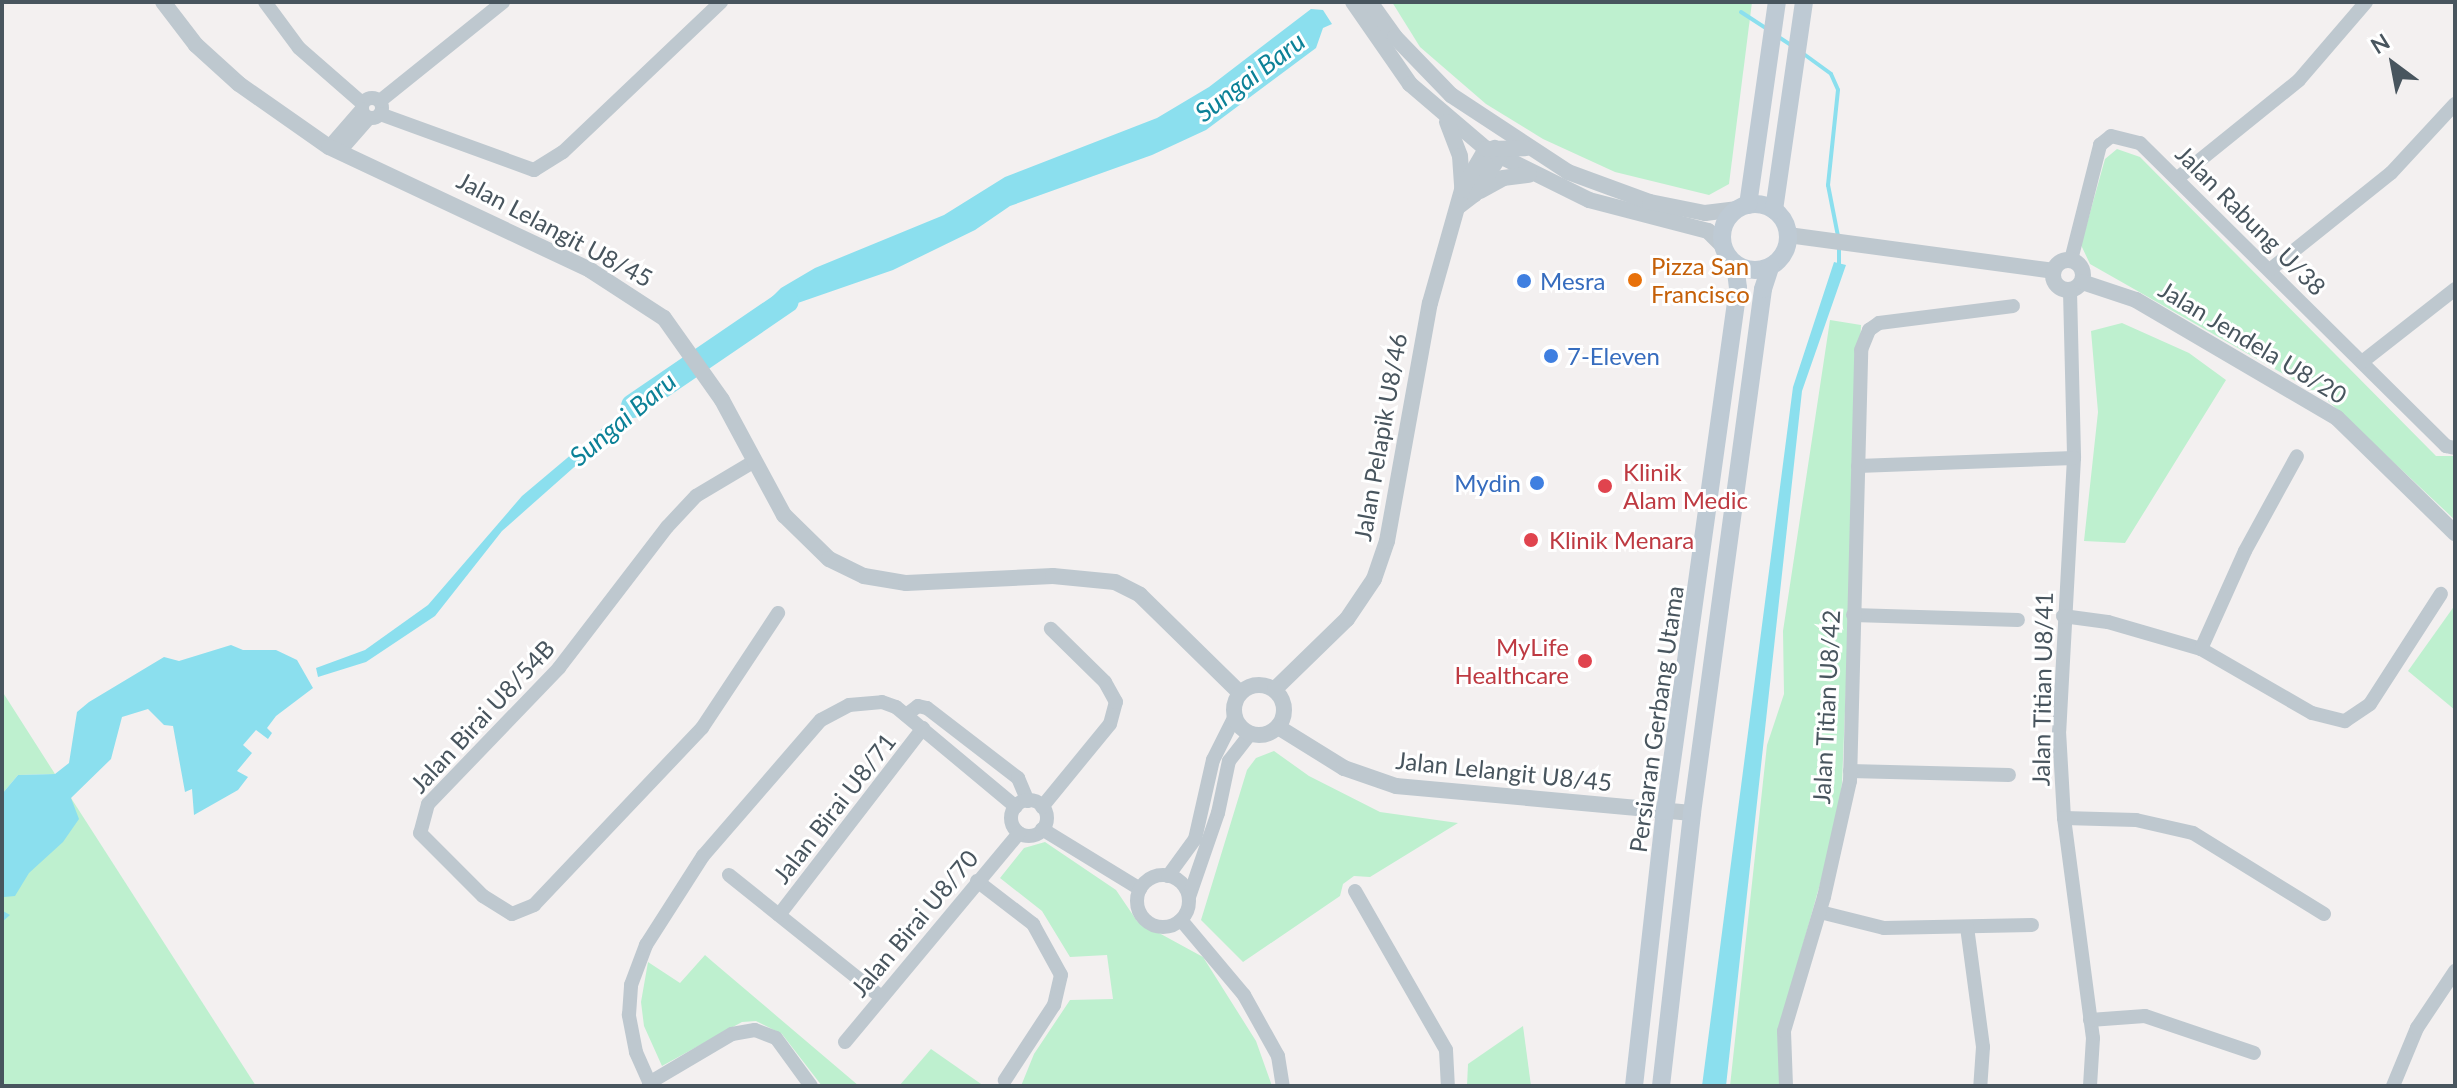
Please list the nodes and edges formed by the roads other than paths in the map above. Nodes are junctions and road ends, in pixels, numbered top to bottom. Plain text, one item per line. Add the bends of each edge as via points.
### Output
1 (163, 2) edge
2 (503, 2) edge
3 (721, 2) edge
4 (1353, 2) edge
5 (1370, 2) edge
6 (2366, 2) edge
7 (267, 3) edge
8 (1776, 5) edge
9 (1803, 10) edge
10 (2455, 104) edge
11 (371, 109) junction
12 (1444, 116) junction
13 (1482, 119) junction
14 (1525, 148) junction
15 (334, 149) junction
16 (1493, 151) junction
17 (1531, 175) junction
18 (2179, 177) junction
19 (1466, 197) junction
20 (1743, 207) junction
21 (1774, 210) junction
22 (1788, 235) junction
23 (1723, 246) junction
24 (2071, 260) junction
25 (1735, 264) junction
26 (1770, 267) junction
27 (2271, 269) junction
28 (2053, 271) junction
29 (2076, 286) junction
30 (2455, 289) edge
31 (2013, 306) dead end
32 (2362, 362) junction
33 (2450, 447) edge
34 (2297, 456) dead end
35 (2074, 458) junction
36 (753, 462) junction
37 (1858, 466) junction
38 (2455, 533) edge
39 (2441, 594) dead end
40 (778, 613) dead end
41 (1853, 615) junction
42 (2063, 616) junction
43 (2018, 620) dead end
44 (1051, 629) dead end
45 (2201, 649) junction
46 (1275, 689) junction
47 (1240, 693) junction
48 (906, 715) junction
49 (1235, 716) junction
50 (1278, 727) junction
51 (923, 728) junction
52 (1250, 734) junction
53 (1850, 771) junction
54 (2009, 775) dead end
55 (1028, 805) junction
56 (1665, 811) junction
57 (1692, 813) junction
58 (2064, 818) junction
59 (1042, 829) junction
60 (1019, 833) junction
61 (729, 875) dead end
62 (1168, 876) junction
63 (977, 881) junction
64 (1140, 889) junction
65 (1355, 891) dead end
66 (1189, 897) junction
67 (1820, 912) junction
68 (2324, 914) dead end
69 (779, 915) junction
70 (1181, 920) junction
71 (2032, 925) dead end
72 (1967, 927) junction
73 (2453, 979) edge
74 (880, 996) junction
75 (2090, 1020) junction
76 (845, 1042) dead end
77 (2254, 1053) dead end
78 (1005, 1080) dead end
79 (650, 1084) edge
80 (811, 1086) edge
81 (1283, 1086) edge
82 (1448, 1086) edge
83 (1634, 1086) edge
84 (1661, 1086) edge
85 (1786, 1086) edge
86 (1980, 1086) edge
87 (2090, 1086) edge
88 (2393, 1086) edge

1 - 15 street, Jalan Lelangit U8/45 via 196,45 239,84
2 - 11 street
3 - 11 street via 563,152 534,170
4 - 12 street via 1390,60
5 - 13 street via 1405,49
6 - 18 street via 2299,80
7 - 11 street via 299,48
8 - 20 main road
9 - 21 main road
10 - 27 street via 2391,173
11 - 15 street
12 - 16 street
12 - 19 street via 1460,156
13 - 14 street
13 - 16 street
14 - 16 street
14 - 20 street via 1625,196 1705,213
15 - 36 street, Jalan Lelangit U8/45 via 590,270 664,318 722,400
16 - 17 street
16 - 19 street, Jalan Pelapik U8/46
17 - 19 street via 1513,175
17 - 23 street via 1617,210 1708,231
18 - 24 street, Jalan Rabung U/38 via 2140,143 2121,136 2105,140 2097,152
18 - 27 street, Jalan Rabung U/38
19 - 46 street, Jalan Pelapik U8/46 via 1428,315 1381,562 1347,619
20 - 21 main road
20 - 23 main road via 1724,225
21 - 22 main road
22 - 26 main road via 1784,254
22 - 28 street
23 - 25 main road
24 - 28 street via 2060,262
24 - 29 street via 2082,269
25 - 26 main road via 1752,271
25 - 56 main road, Persiaran Gerbang Utama via 1738,288
26 - 57 main road, Persiaran Gerbang Utama
27 - 32 street, Jalan Rabung U/38
28 - 29 street via 2058,287
29 - 35 street, Jalan Titian U8/41
29 - 38 street, Jalan Jendela U8/20 via 2136,300 2337,418
30 - 32 street
31 - 37 street, Jalan Titian U8/42 via 1879,323 1869,330 1861,350
32 - 33 street, Jalan Rabung U/38
34 - 45 street
35 - 37 street
35 - 42 street, Jalan Titian U8/41
36 - 40 street, Jalan Birai U8/54B via 696,496 667,527 559,668 428,804 420,833 483,896 512,914 534,905 702,728
36 - 47 street, Jalan Lelangit U8/45 via 797,532 845,569 906,583 1053,576 1115,582 1140,595
37 - 41 street, Jalan Titian U8/42
39 - 45 street via 2370,704 2345,721 2312,713
41 - 43 street
41 - 53 street, Jalan Titian U8/42
42 - 45 street via 2108,622
42 - 58 street, Jalan Titian U8/41 via 2059,731
44 - 55 street via 1105,682 1116,702 1110,724
46 - 47 street via 1253,685
46 - 50 street via 1285,708
47 - 49 street
48 - 51 street
48 - 55 street via 918,706 927,708 1018,778
48 - 79 street via 882,702 843,707 821,720 703,856 654,929 631,985 631,1033
49 - 52 street
49 - 62 street via 1213,760 1195,839 1187,857
50 - 52 street via 1265,735
50 - 56 street, Jalan Lelangit U8/45 via 1344,768 1396,786
51 - 55 street
51 - 69 street, Jalan Birai U8/71
52 - 66 street via 1229,761 1218,813
53 - 54 street
53 - 67 street, Jalan Titian U8/42
55 - 59 street via 1046,818
55 - 60 street via 1011,819
56 - 57 street, Jalan Lelangit U8/45
56 - 83 main road, Persiaran Gerbang Utama
57 - 84 main road, Persiaran Gerbang Utama
58 - 68 street via 2136,820 2185,830
58 - 75 street, Jalan Titian U8/41
59 - 60 street via 1031,836
59 - 64 street
60 - 63 street, Jalan Birai U8/70
61 - 69 street, Jalan Birai U8/71
62 - 64 street via 1155,877
62 - 66 street via 1184,885
63 - 74 street, Jalan Birai U8/70
63 - 78 street via 1033,924 1061,975 1054,1005
64 - 70 street via 1137,905 1145,920 1166,927
65 - 82 street via 1446,1050
66 - 70 street
67 - 72 street via 1874,927
67 - 85 street, Jalan Titian U8/42 via 1784,1031
69 - 74 street, Jalan Birai U8/71
70 - 81 street via 1244,995 1278,1056
71 - 72 street
72 - 86 street via 1983,1047
73 - 88 street via 2417,1028
74 - 76 street, Jalan Birai U8/70
75 - 77 street via 2145,1016
75 - 87 street, Jalan Titian U8/41
79 - 80 street via 732,1034 755,1030 776,1038

